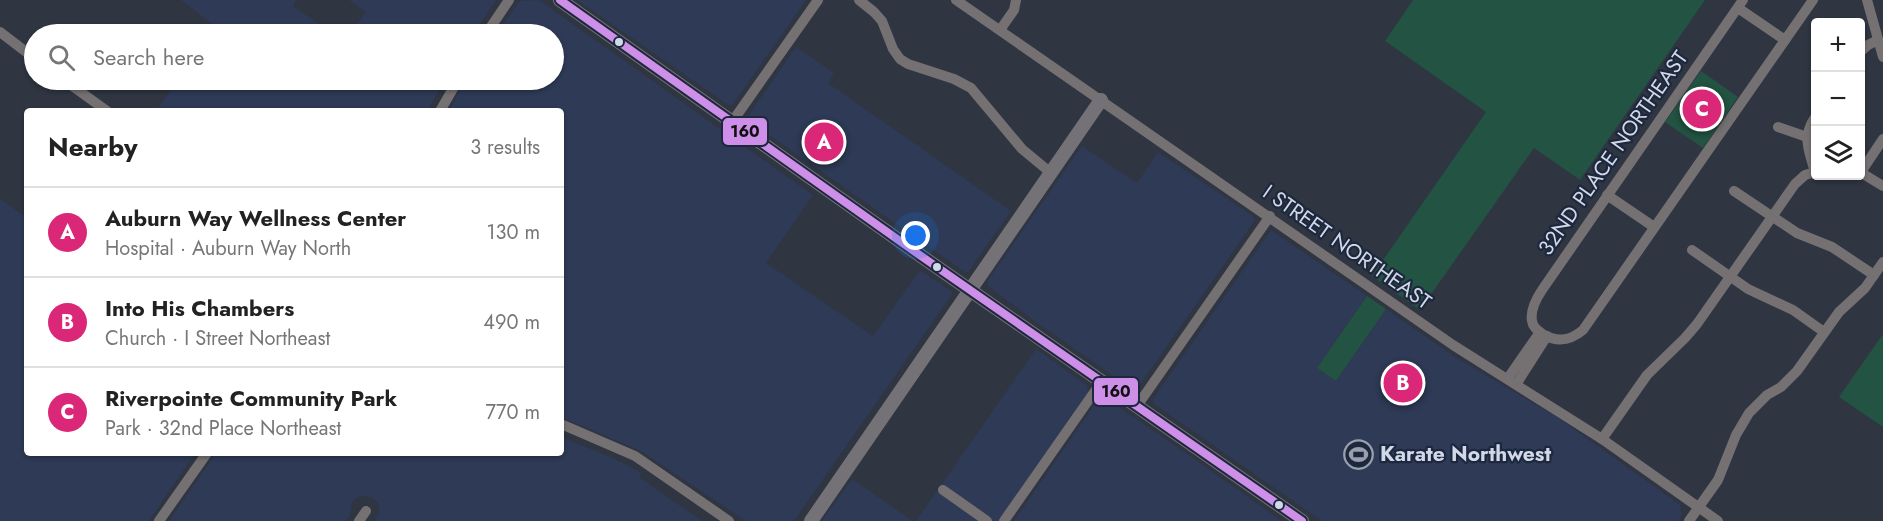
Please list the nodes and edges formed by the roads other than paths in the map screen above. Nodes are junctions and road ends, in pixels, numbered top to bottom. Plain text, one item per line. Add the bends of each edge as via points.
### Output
1 (508, 0) edge
2 (560, 0) edge
3 (818, 0) edge
4 (859, 0) edge
5 (956, 0) edge
6 (1016, 0) edge
7 (1813, 0) edge
8 (1867, 0) edge
9 (1740, 4) edge
10 (492, 24) edge
11 (1000, 30) junction
12 (0, 32) edge
13 (1785, 40) junction
14 (1878, 40) junction
15 (1865, 48) edge
16 (24, 50) edge
17 (1883, 57) edge
18 (78, 90) edge
19 (452, 90) edge
20 (1101, 100) junction
21 (103, 108) edge
22 (442, 108) edge
23 (732, 122) junction
24 (1811, 123) edge
25 (1778, 127) dead end
26 (1807, 137) junction
27 (1883, 139) edge
28 (1811, 154) edge
29 (1865, 166) edge
30 (1051, 173) junction
31 (1811, 173) edge
32 (1865, 175) edge
33 (1883, 186) edge
34 (1734, 191) dead end
35 (1607, 195) junction
36 (1270, 216) junction
37 (1772, 217) junction
38 (1654, 227) junction
39 (1692, 250) dead end
40 (1883, 262) edge
41 (1874, 275) junction
42 (1730, 276) junction
43 (969, 289) junction
44 (1824, 332) junction
45 (1544, 334) junction
46 (1102, 381) junction
47 (1512, 381) junction
48 (1137, 406) junction
49 (564, 425) edge
50 (1602, 439) junction
51 (205, 456) edge
52 (943, 490) dead end
53 (1698, 507) junction
54 (366, 511) dead end
55 (1006, 519) edge
56 (159, 521) edge
57 (359, 521) edge
58 (729, 521) edge
59 (811, 521) edge
60 (987, 521) edge
61 (1302, 521) edge
62 (1689, 521) edge
63 (1718, 521) edge

1 - 10 street
2 - 23 main road
3 - 23 street
4 - 30 street via 882,21 900,59 971,88 1022,150
5 - 11 street, I STREET NORTHEAST
6 - 11 street
7 - 13 street
8 - 14 street
9 - 13 street
9 - 35 street, 32ND PLACE NORTHEAST
11 - 20 street, I STREET NORTHEAST
12 - 16 street
13 - 38 street
14 - 15 street
14 - 17 street
18 - 21 street
19 - 22 street
20 - 30 main road
20 - 36 street, I STREET NORTHEAST
23 - 43 main road
24 - 26 street
25 - 26 street
26 - 28 street
27 - 29 street
30 - 43 main road
31 - 37 street via 1797,182
32 - 33 street
34 - 37 street
35 - 38 street
35 - 45 street, 32ND PLACE NORTHEAST via 1536,299 1533,325
36 - 47 street, I STREET NORTHEAST via 1453,345
36 - 48 street
37 - 41 street
37 - 42 street
38 - 45 street via 1583,330 1560,341
39 - 42 street
40 - 41 street
41 - 44 street
42 - 44 street via 1765,299 1793,310
42 - 50 street via 1690,332 1640,383
43 - 46 main road
43 - 59 main road
44 - 53 street via 1792,376 1749,413 1718,480
45 - 47 street
46 - 48 main road
46 - 55 street
47 - 50 street, I STREET NORTHEAST
48 - 61 main road
49 - 58 street via 635,456
50 - 53 street, I STREET NORTHEAST
51 - 56 street
52 - 60 street
53 - 62 street
53 - 63 street, I STREET NORTHEAST
54 - 57 street

